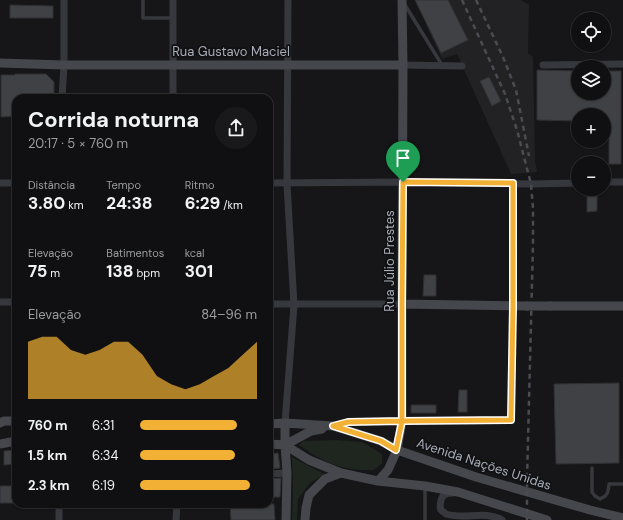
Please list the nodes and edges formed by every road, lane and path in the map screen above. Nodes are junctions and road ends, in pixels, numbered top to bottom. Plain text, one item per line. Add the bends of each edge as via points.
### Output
1 (64, 0) edge
2 (143, 0) edge
3 (173, 0) edge
4 (288, 0) edge
5 (402, 0) edge
6 (173, 18) junction
7 (0, 63) edge
8 (173, 64) junction
9 (288, 64) junction
10 (403, 64) junction
11 (623, 64) edge
12 (64, 65) junction
13 (543, 65) dead end
14 (442, 66) junction
15 (462, 66) dead end
16 (62, 94) edge
17 (174, 94) edge
18 (403, 182) junction
19 (611, 182) edge
20 (623, 182) edge
21 (0, 183) edge
22 (12, 183) edge
23 (273, 183) edge
24 (513, 183) junction
25 (571, 183) edge
26 (287, 184) junction
27 (0, 302) edge
28 (12, 302) edge
29 (273, 304) edge
30 (402, 304) junction
31 (294, 305) junction
32 (513, 306) junction
33 (623, 306) edge
34 (12, 421) edge
35 (402, 421) junction
36 (1, 422) edge
37 (286, 423) junction
38 (273, 424) edge
39 (333, 426) junction
40 (12, 442) edge
41 (0, 444) edge
42 (273, 444) edge
43 (285, 445) junction
44 (396, 450) junction
45 (592, 468) dead end
46 (287, 473) junction
47 (341, 473) junction
48 (273, 474) edge
49 (378, 481) junction
50 (623, 484) edge
51 (425, 486) junction
52 (440, 489) junction
53 (458, 492) junction
54 (59, 508) edge
55 (177, 508) edge
56 (623, 518) edge
57 (59, 520) edge
58 (176, 520) edge
59 (286, 520) edge
60 (305, 520) edge
61 (425, 520) edge
62 (493, 520) edge
63 (502, 520) edge
64 (547, 520) edge

1 - 12 street
2 - 6 lane via 143,18
3 - 6 street
4 - 9 street
5 - 10 street, Rua Júlio Prestes
5 - 14 lane
6 - 8 street
7 - 12 street, Rua Gustavo Maciel
8 - 9 street, Rua Gustavo Maciel
8 - 12 street, Rua Gustavo Maciel
8 - 17 street
9 - 10 street, Rua Gustavo Maciel
9 - 26 street
10 - 14 street, Rua Gustavo Maciel
10 - 18 street, Rua Júlio Prestes
11 - 13 street
12 - 16 street
14 - 15 street, Rua Gustavo Maciel
18 - 24 street
18 - 26 street
18 - 30 street, Rua Júlio Prestes
19 - 20 street
21 - 22 street
23 - 26 street
24 - 25 street
24 - 32 street
26 - 31 street
27 - 28 street
29 - 31 street
30 - 31 street
30 - 32 street
30 - 35 street, Rua Júlio Prestes
31 - 37 street
32 - 33 street, bridge
32 - 35 street via 511,420
34 - 36 street
35 - 39 street via 348,422
35 - 44 street, Rua Júlio Prestes
37 - 38 street, Avenida Nações Unidas
37 - 39 street, Avenida Nações Unidas
37 - 43 street
39 - 43 street via 311,431
39 - 44 street, Avenida Nações Unidas via 381,441
40 - 41 street
42 - 43 street
43 - 46 street
43 - 47 street via 309,460
44 - 49 street, Rua Júlio Prestes via 388,470
44 - 56 street, Avenida Nações Unidas via 476,477
45 - 50 lane via 592,492 600,499 608,493 609,484
46 - 48 street
46 - 59 street
47 - 49 street
47 - 60 street via 324,479 309,495
49 - 51 street
51 - 52 street
51 - 61 lane
52 - 53 street
52 - 62 street via 439,512 452,518
53 - 63 street via 444,495 440,508 445,514 455,517 492,516
53 - 64 street
54 - 57 street
55 - 58 street

